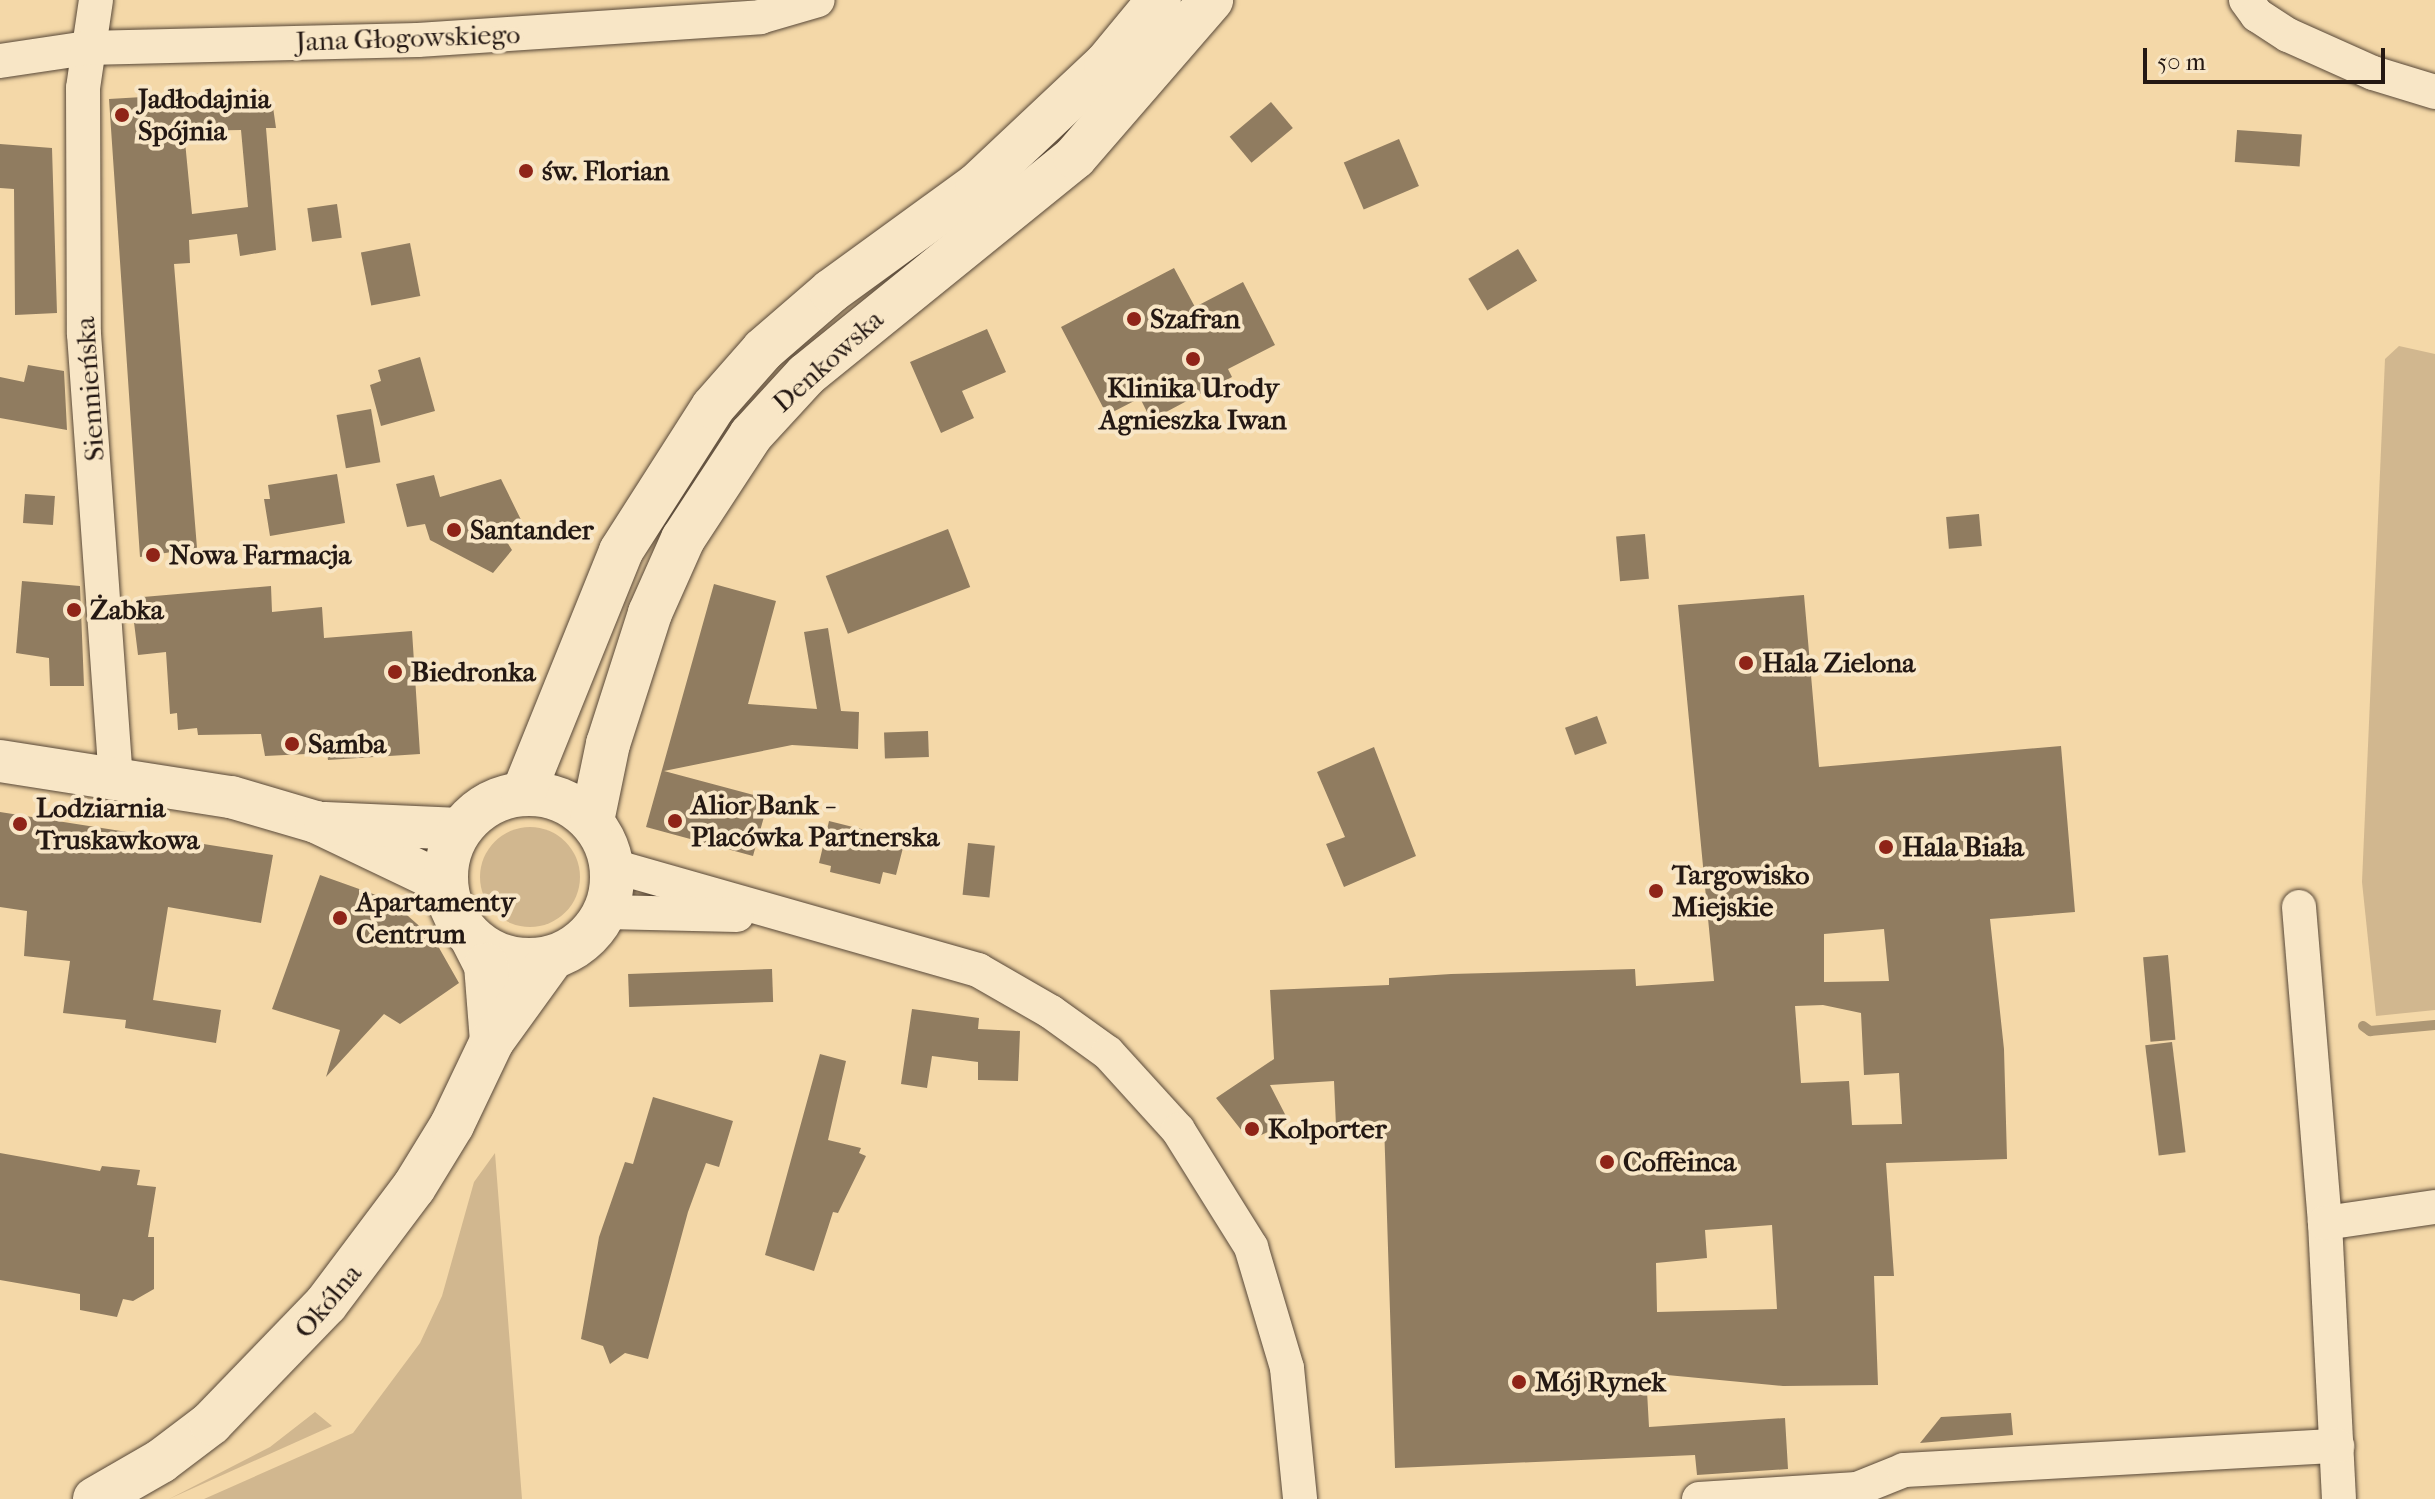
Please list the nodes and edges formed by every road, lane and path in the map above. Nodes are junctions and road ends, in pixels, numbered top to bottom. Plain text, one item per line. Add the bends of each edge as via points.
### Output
1 (96, 0) edge
2 (1159, 0) edge
3 (1211, 0) edge
4 (2246, 0) edge
5 (816, 1) edge
6 (87, 48) junction
7 (0, 61) edge
8 (2435, 92) edge
9 (0, 761) edge
10 (116, 777) junction
11 (523, 794) junction
12 (592, 821) junction
13 (316, 822) junction
14 (460, 829) junction
15 (613, 866) junction
16 (446, 884) junction
17 (2299, 907) dead end
18 (606, 912) junction
19 (775, 915) junction
20 (473, 940) junction
21 (552, 958) junction
22 (492, 1041) junction
23 (2435, 1207) edge
24 (2325, 1223) junction
25 (2337, 1446) junction
26 (1858, 1494) edge
27 (95, 1499) edge
28 (1300, 1499) edge
29 (1699, 1499) edge
30 (2339, 1499) edge

1 - 6 street, Siennieńska
2 - 11 main road, Denkowska via 1106,64 977,185 831,291 763,350 713,407 621,551
3 - 12 main road, Denkowska via 1075,157 806,375 751,435 683,539 650,613 604,758
4 - 8 street via 2257,15 2288,35 2373,73
5 - 6 street, Jana Głogowskiego via 760,17 520,34
6 - 7 street, Jana Głogowskiego
6 - 10 street, Siennieńska via 84,334
9 - 10 street
10 - 13 street via 231,797
11 - 12 main road via 561,799
11 - 14 main road via 499,799
12 - 15 main road
13 - 14 street
13 - 16 street
14 - 16 main road via 449,853
15 - 18 main road
15 - 19 street
16 - 20 main road via 453,912
17 - 24 street
18 - 19 street
18 - 21 main road via 593,932
19 - 28 street via 978,970 1108,1053 1148,1094 1187,1143 1251,1247 1287,1368
20 - 21 main road via 497,955 524,961
20 - 22 main road, Okólna via 486,965
21 - 22 main road, Okólna
22 - 27 main road, Okólna via 414,1187 309,1324 211,1423 161,1461
23 - 24 street
24 - 25 street
25 - 26 street via 1904,1470
25 - 30 street
26 - 29 street

